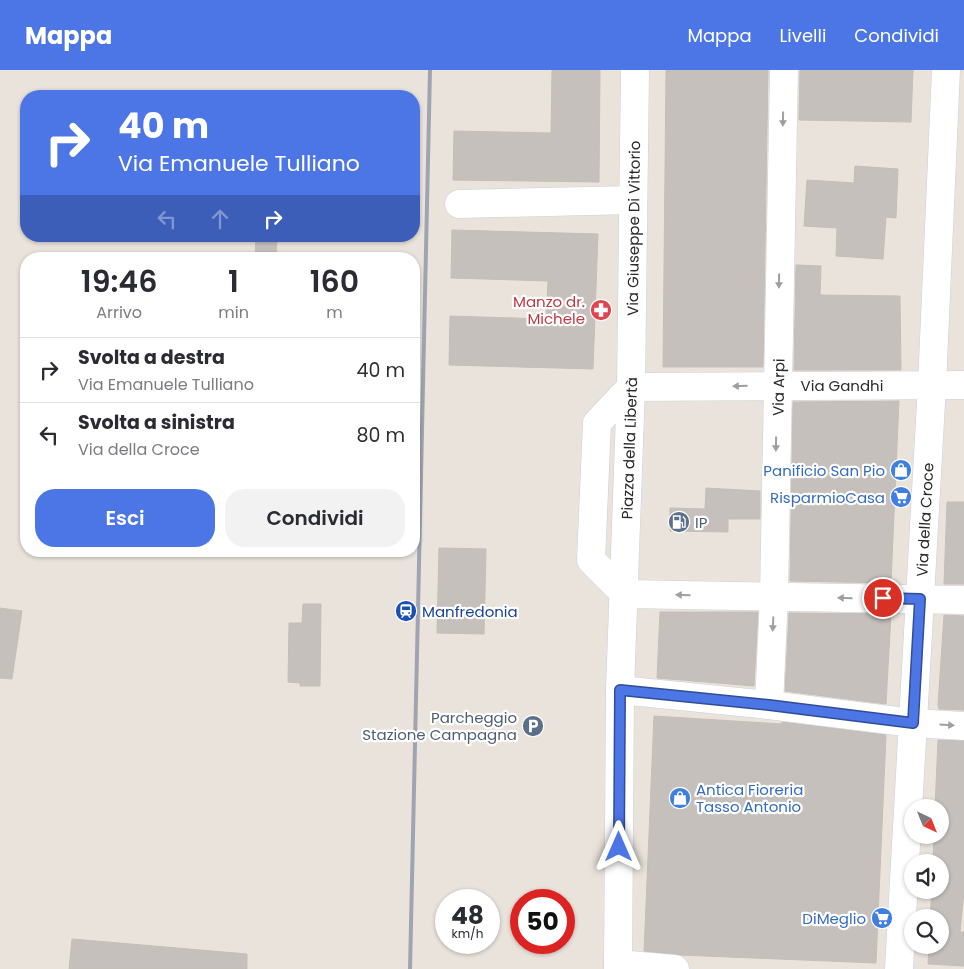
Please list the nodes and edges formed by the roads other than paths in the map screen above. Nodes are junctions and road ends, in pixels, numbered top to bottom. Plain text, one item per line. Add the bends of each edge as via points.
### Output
1 (635, 70) edge
2 (784, 70) edge
3 (946, 70) edge
4 (633, 200) junction
5 (458, 204) dead end
6 (777, 385) junction
7 (932, 385) junction
8 (964, 385) edge
9 (631, 387) junction
10 (625, 594) junction
11 (774, 596) junction
12 (920, 599) junction
13 (964, 600) edge
14 (620, 690) junction
15 (769, 705) junction
16 (913, 723) junction
17 (964, 726) edge
18 (618, 967) edge
19 (675, 969) edge
20 (899, 969) edge

1 - 4 street, Via Giuseppe Di Vittorio
2 -> 6 street, Via Arpi
3 - 7 street, Via della Croce
4 - 5 street
4 - 9 street, Via Giuseppe Di Vittorio
6 - 7 street, Via Gandhi
6 -> 9 street, Via Gandhi
6 -> 11 street, Via Arpi
7 - 8 street, Via Gandhi
7 - 12 street, Via della Croce
9 - 10 street, Piazza della Libertà
11 -> 10 street
10 - 14 street, Piazza della Libertà
12 -> 11 street
11 -> 15 street, Via Arpi
12 - 13 street
12 - 16 street, Via della Croce
14 - 15 street
14 - 18 street, Piazza della Libertà
15 - 16 street
16 -> 17 street
16 - 20 street, Via della Croce
18 - 19 street

